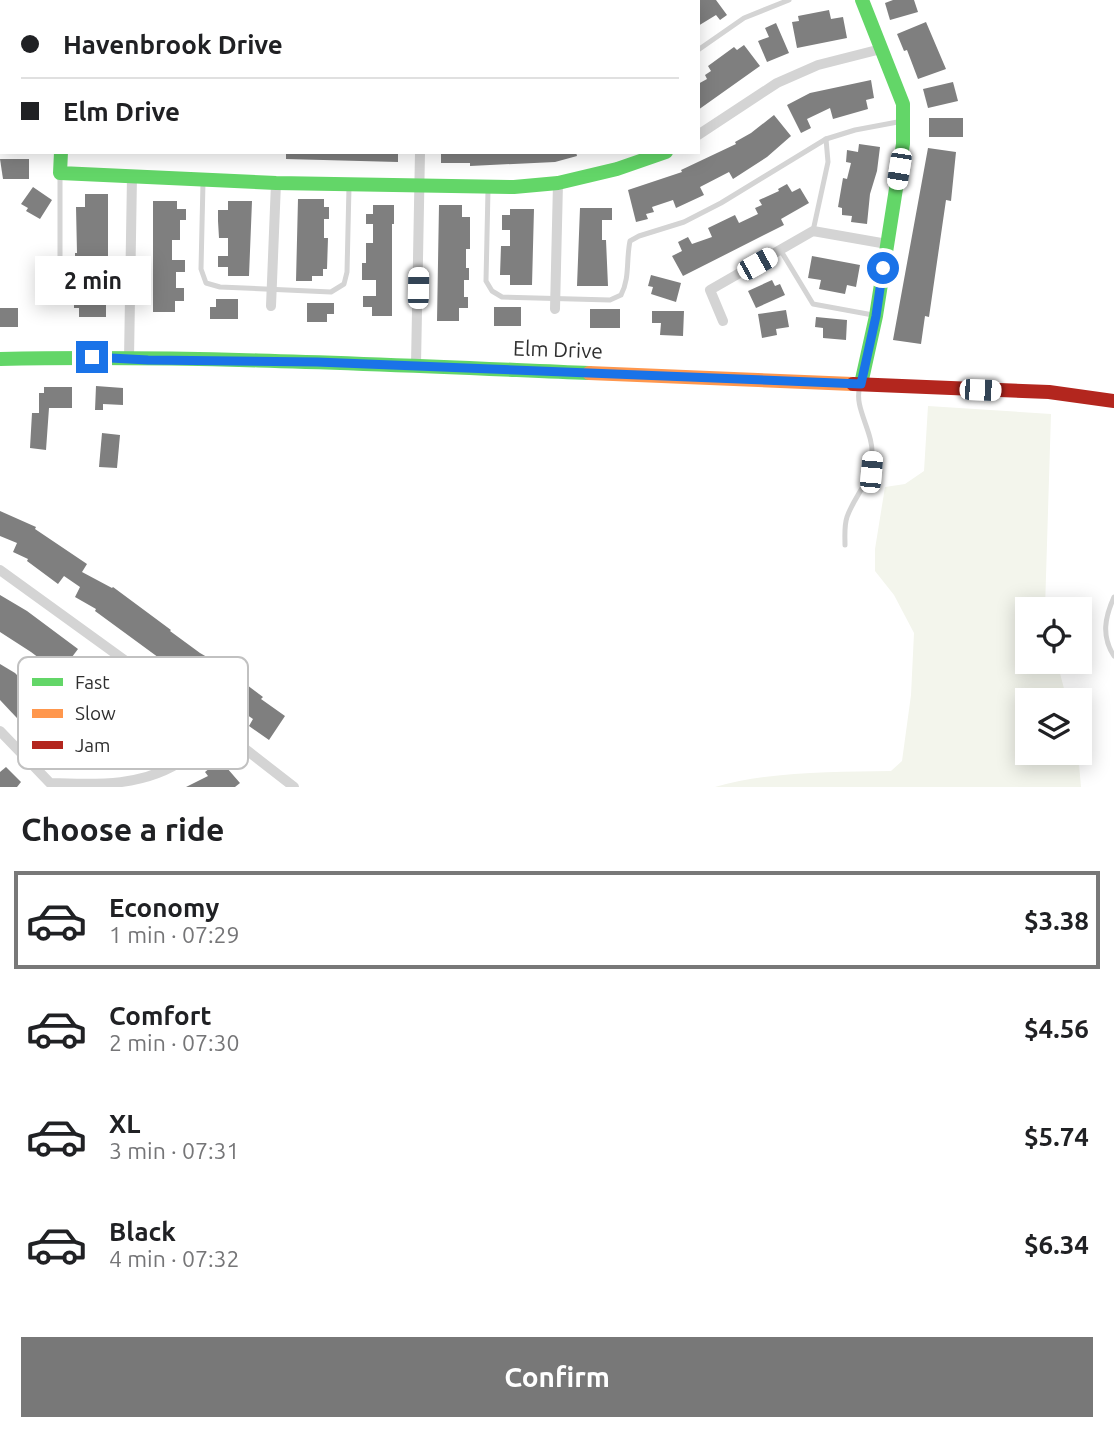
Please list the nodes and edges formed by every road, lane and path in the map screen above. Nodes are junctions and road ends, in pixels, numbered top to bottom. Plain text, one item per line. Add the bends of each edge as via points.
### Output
1 (789, 0) edge
2 (862, 0) edge
3 (700, 49) edge
4 (881, 49) junction
5 (903, 121) junction
6 (700, 134) edge
7 (826, 139) junction
8 (61, 154) edge
9 (420, 154) edge
10 (660, 154) edge
11 (60, 173) junction
12 (132, 176) junction
13 (203, 180) junction
14 (276, 183) junction
15 (558, 183) junction
16 (349, 184) junction
17 (420, 185) junction
18 (489, 186) junction
19 (813, 231) junction
20 (887, 244) junction
21 (781, 251) junction
22 (130, 286) junction
23 (272, 290) junction
24 (555, 304) junction
25 (271, 306) dead end
26 (876, 316) junction
27 (723, 321) dead end
28 (0, 359) edge
29 (129, 359) junction
30 (416, 365) junction
31 (861, 384) junction
32 (1114, 401) edge
33 (845, 545) dead end
34 (0, 569) edge
35 (1114, 597) edge
36 (1114, 656) edge
37 (121, 657) edge
38 (2, 738) edge
39 (248, 751) edge
40 (18, 753) edge
41 (35, 769) edge
42 (166, 769) edge
43 (294, 787) edge

1 - 3 lane via 744,18
2 - 4 street
4 - 5 street via 903,104
4 - 6 street via 818,65 777,83
5 - 7 lane
5 - 20 street
7 - 19 lane via 828,162
7 - 24 lane via 721,203 631,241 627,283 621,295
8 - 11 street
9 - 17 street
10 - 15 street
11 - 12 street
11 - 22 lane via 60,267 66,280
12 - 13 street
12 - 22 street
13 - 14 street
13 - 23 lane via 201,269 206,283
14 - 16 street
14 - 23 street
15 - 18 street
15 - 24 street
16 - 17 street
16 - 23 lane via 344,284 331,292
17 - 18 street
17 - 30 street
18 - 24 lane via 485,281 502,297
19 - 20 street
19 - 21 street
20 - 26 street
21 - 26 lane via 813,303
21 - 27 street via 710,290
22 - 29 street
23 - 25 street
26 - 31 street
28 - 29 street, Elm Drive
29 - 30 street, Elm Drive
30 - 31 street, Elm Drive
31 - 32 street, Elm Drive via 1049,392
31 - 33 lane via 859,405 873,443 871,472 847,517
34 - 37 street
35 - 36 lane via 1105,630
38 - 40 street
39 - 43 street
41 - 42 street via 50,783 104,786 143,781

